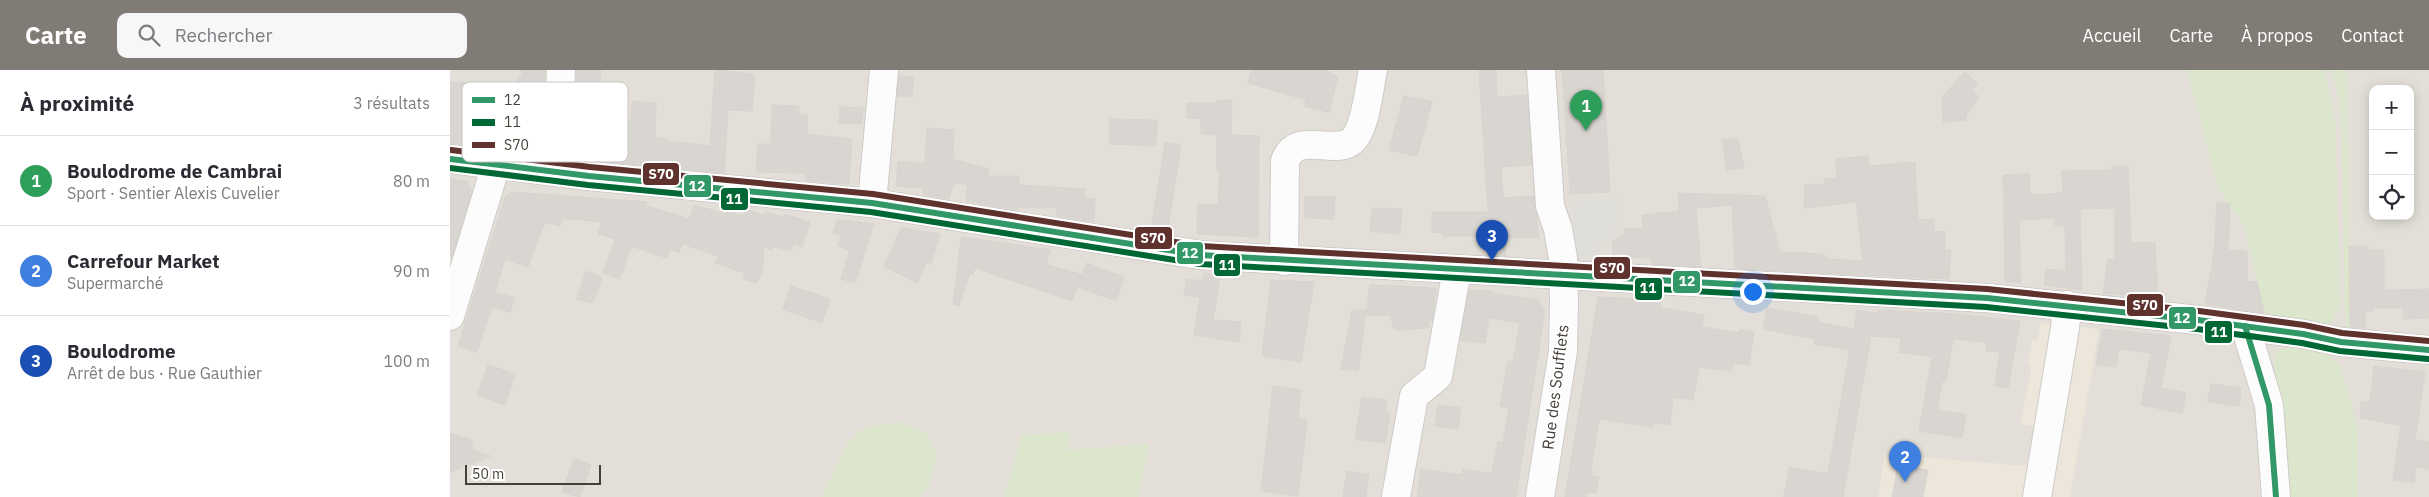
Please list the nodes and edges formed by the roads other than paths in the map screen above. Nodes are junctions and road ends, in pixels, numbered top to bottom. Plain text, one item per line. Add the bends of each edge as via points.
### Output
1 (884, 70) edge
2 (1373, 70) edge
3 (1541, 70) edge
4 (473, 162) edge
5 (557, 162) edge
6 (496, 165) junction
7 (557, 171) junction
8 (872, 203) junction
9 (1284, 261) junction
10 (1457, 270) junction
11 (1564, 276) junction
12 (2067, 305) junction
13 (450, 316) edge
14 (2246, 326) junction
15 (2429, 350) edge
16 (1396, 497) edge
17 (1540, 497) edge
18 (2037, 497) edge
19 (2276, 497) edge

1 - 8 street
2 - 9 street via 1361,124 1352,141 1344,146 1322,144 1296,147 1288,152 1285,161
3 - 11 street, Rue des Soufflets via 1550,206 1558,229
4 - 6 street
5 - 7 street
6 - 7 street
6 - 13 street
7 - 8 street
8 - 9 street via 1200,255
9 - 10 street
10 - 11 street
10 - 16 street via 1438,376 1414,396
11 - 12 street via 1964,296
11 - 17 street, Rue des Soufflets via 1563,351
12 - 14 street
12 - 18 street
14 - 15 street via 2341,342
14 - 19 street via 2269,405

